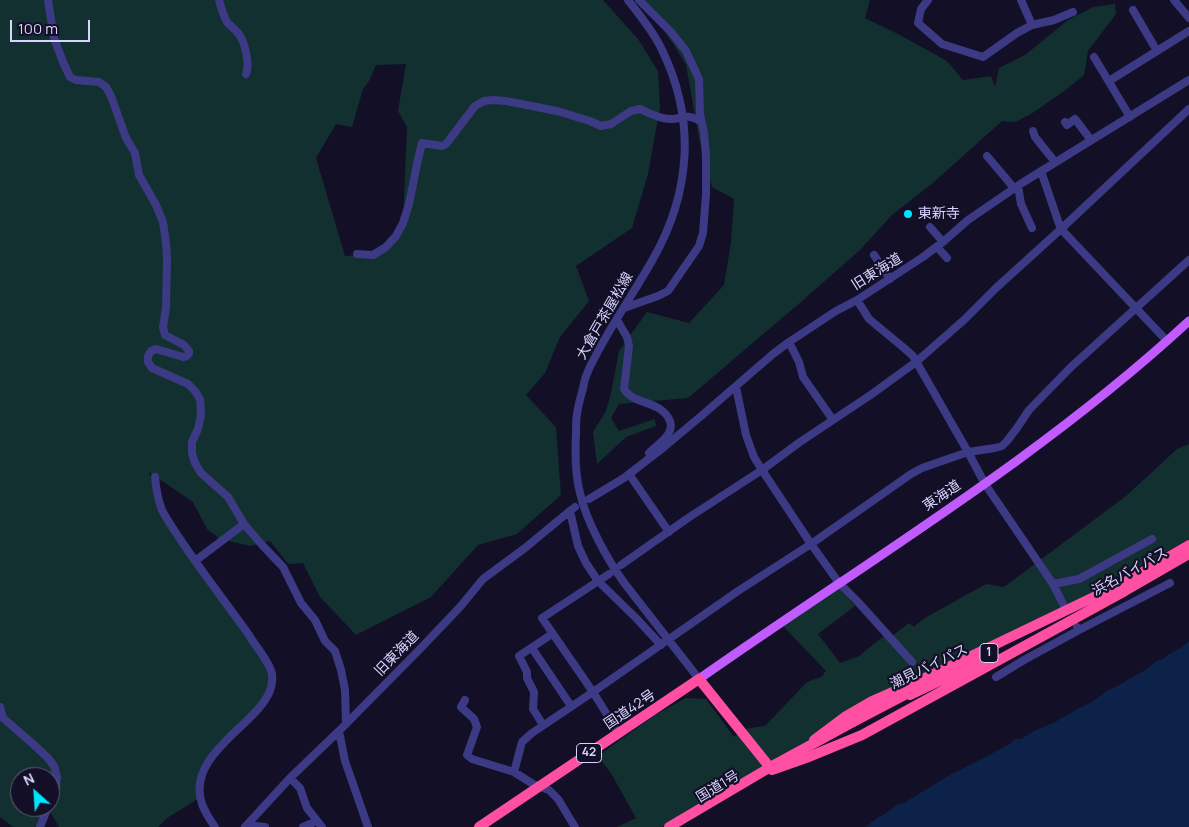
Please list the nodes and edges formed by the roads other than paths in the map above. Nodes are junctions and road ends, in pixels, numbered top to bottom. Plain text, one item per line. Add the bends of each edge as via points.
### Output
1 (48, 0) edge
2 (219, 0) edge
3 (628, 0) edge
4 (639, 0) edge
5 (928, 0) edge
6 (1021, 0) edge
7 (1174, 0) edge
8 (1133, 10) dead end
9 (1073, 12) dead end
10 (1189, 18) edge
11 (1032, 25) junction
12 (1189, 31) edge
13 (1157, 51) junction
14 (1094, 57) dead end
15 (246, 74) dead end
16 (1189, 80) edge
17 (1109, 81) junction
18 (1189, 109) edge
19 (683, 117) junction
20 (1130, 117) junction
21 (700, 121) junction
22 (1065, 122) dead end
23 (1033, 131) dead end
24 (1091, 140) junction
25 (987, 156) dead end
26 (1055, 162) junction
27 (1041, 171) junction
28 (1016, 187) junction
29 (930, 227) dead end
30 (1032, 228) dead end
31 (1061, 229) junction
32 (940, 244) junction
33 (357, 254) dead end
34 (874, 255) dead end
35 (947, 258) dead end
36 (1189, 260) edge
37 (890, 279) junction
38 (857, 300) junction
39 (624, 308) junction
40 (1136, 308) junction
41 (616, 320) junction
42 (1189, 321) edge
43 (1167, 341) junction
44 (789, 342) junction
45 (916, 362) junction
46 (736, 387) junction
47 (834, 420) junction
48 (968, 452) junction
49 (649, 458) junction
50 (762, 470) junction
51 (629, 474) junction
52 (154, 477) dead end
53 (985, 484) junction
54 (589, 499) dead end
55 (244, 524) junction
56 (668, 532) junction
57 (1152, 539) dead end
58 (811, 544) junction
59 (1189, 546) edge
60 (1189, 554) edge
61 (196, 561) junction
62 (620, 565) dead end
63 (609, 574) dead end
64 (598, 581) junction
65 (1124, 582) junction
66 (839, 583) junction
67 (1170, 583) dead end
68 (1053, 584) junction
69 (1064, 606) dead end
70 (1083, 613) junction
71 (552, 634) junction
72 (669, 639) junction
73 (661, 645) junction
74 (532, 648) junction
75 (912, 662) dead end
76 (996, 677) dead end
77 (700, 679) junction
78 (593, 692) junction
79 (465, 700) dead end
80 (572, 706) junction
81 (0, 708) edge
82 (853, 722) junction
83 (346, 724) junction
84 (543, 725) junction
85 (339, 731) junction
86 (619, 734) junction
87 (54, 767) edge
88 (772, 770) junction
89 (514, 772) junction
90 (290, 778) junction
91 (539, 786) junction
92 (320, 824) edge
93 (246, 826) edge
94 (215, 827) edge
95 (264, 827) edge
96 (303, 827) edge
97 (366, 827) edge
98 (479, 827) edge
99 (575, 827) edge
100 (669, 827) edge
101 (679, 827) edge

1 - 55 street via 54,38 70,77 99,82 106,87 135,153 139,175 163,222 167,260 163,327 165,335 184,345 189,353 184,356 156,349 151,351 148,362 152,368 188,384 200,399 202,415 192,442 194,463 228,497
2 - 15 street via 227,21 244,45
3 - 19 street, 大倉戸茶屋松線 via 662,48
4 - 21 street via 686,50 699,79
5 - 11 street via 921,9 918,24 942,44 983,57
6 - 11 street
7 - 10 street
8 - 13 street
9 - 11 street
12 - 13 street
13 - 17 street
14 - 17 street
16 - 20 street, 旧東海道
17 - 20 street
18 - 31 street
19 - 21 street
19 - 33 street via 658,117 640,109 601,126 557,111 506,101 484,101 475,106 446,144 422,143 409,204 396,236 373,255
19 - 39 street, 大倉戸茶屋松線 via 683,175 675,212 664,240
20 - 24 street, 旧東海道
21 - 39 street via 706,156 706,194 703,233 698,246 668,290
22 - 24 street via 1067,125 1075,119
23 - 26 street
24 - 26 street, 旧東海道
25 - 28 street
26 - 27 street, 旧東海道
27 - 28 street, 旧東海道
27 - 31 street
28 - 30 street
28 - 32 street, 旧東海道
29 - 32 street
31 - 40 street
31 - 45 street
32 - 35 street
32 - 37 street, 旧東海道
34 - 37 street
36 - 40 street
37 - 38 street, 旧東海道
38 - 44 street, 旧東海道
38 - 45 street via 869,319
39 - 41 street, 大倉戸茶屋松線
40 - 43 street
40 - 48 street via 1028,410 1007,442 995,448
41 - 49 street via 629,346 624,389 628,395 656,406 666,414 672,427 668,436 647,455
41 - 72 street, 大倉戸茶屋松線 via 586,374 577,416 575,455 580,493 589,520 617,573
42 - 43 main road, 東海道
43 - 53 main road, 東海道 via 1103,395
44 - 46 street, 旧東海道
44 - 47 street via 800,362 803,377
45 - 47 street
45 - 48 street
46 - 49 street, 旧東海道
46 - 50 street via 746,435
47 - 50 street
48 - 53 street
48 - 58 street via 911,474
49 - 51 street, 旧東海道
50 - 56 street
50 - 58 street
51 - 54 street, 旧東海道
51 - 56 street
52 - 61 street via 162,510
53 - 66 main road, 東海道
53 - 68 street
55 - 61 street
55 - 83 street via 283,567 301,603 335,652 345,690
56 - 62 street
57 - 68 street via 1079,579
58 - 66 street
58 - 72 street
59 - 65 highway, 浜名バイパス / 1
60 - 70 highway, 浜名バイパス / 1
61 - 94 street via 272,674 267,699 213,755 204,769 200,792 202,804
63 - 64 street
64 - 71 street via 542,618
64 - 73 street
64 - 83 street, 旧東海道 via 578,546 573,509 483,579 460,607
65 - 82 highway, 潮見バイパス / 1 via 1047,625
65 - 88 highway via 872,701
66 - 75 street
66 - 77 main road, 東海道
67 - 76 street via 1078,628
68 - 69 street
70 - 82 highway, 潮見バイパス / 1
70 - 88 highway via 862,735
71 - 74 street
71 - 78 street
72 - 73 street
72 - 77 street, 大倉戸茶屋松線
73 - 78 street
74 - 80 street
74 - 84 street via 519,656 534,692 533,709
77 - 86 highway, 国道42号 / 42
77 - 88 highway
78 - 80 street
78 - 86 street
79 - 89 street via 461,706 477,727 467,755
80 - 84 street
81 - 87 street via 3,718
82 - 100 highway, 潮見バイパス / 1, bridge
83 - 85 street, 旧東海道
84 - 89 street via 522,742
85 - 90 street, 旧東海道
85 - 97 street
86 - 91 highway, 国道42号 / 42
88 - 101 highway, 国道1号
89 - 91 street
90 - 92 street via 300,788 308,808
90 - 93 street, 旧東海道
91 - 98 highway, 国道42号 / 42
91 - 99 street via 558,799
92 - 96 street
93 - 95 street

